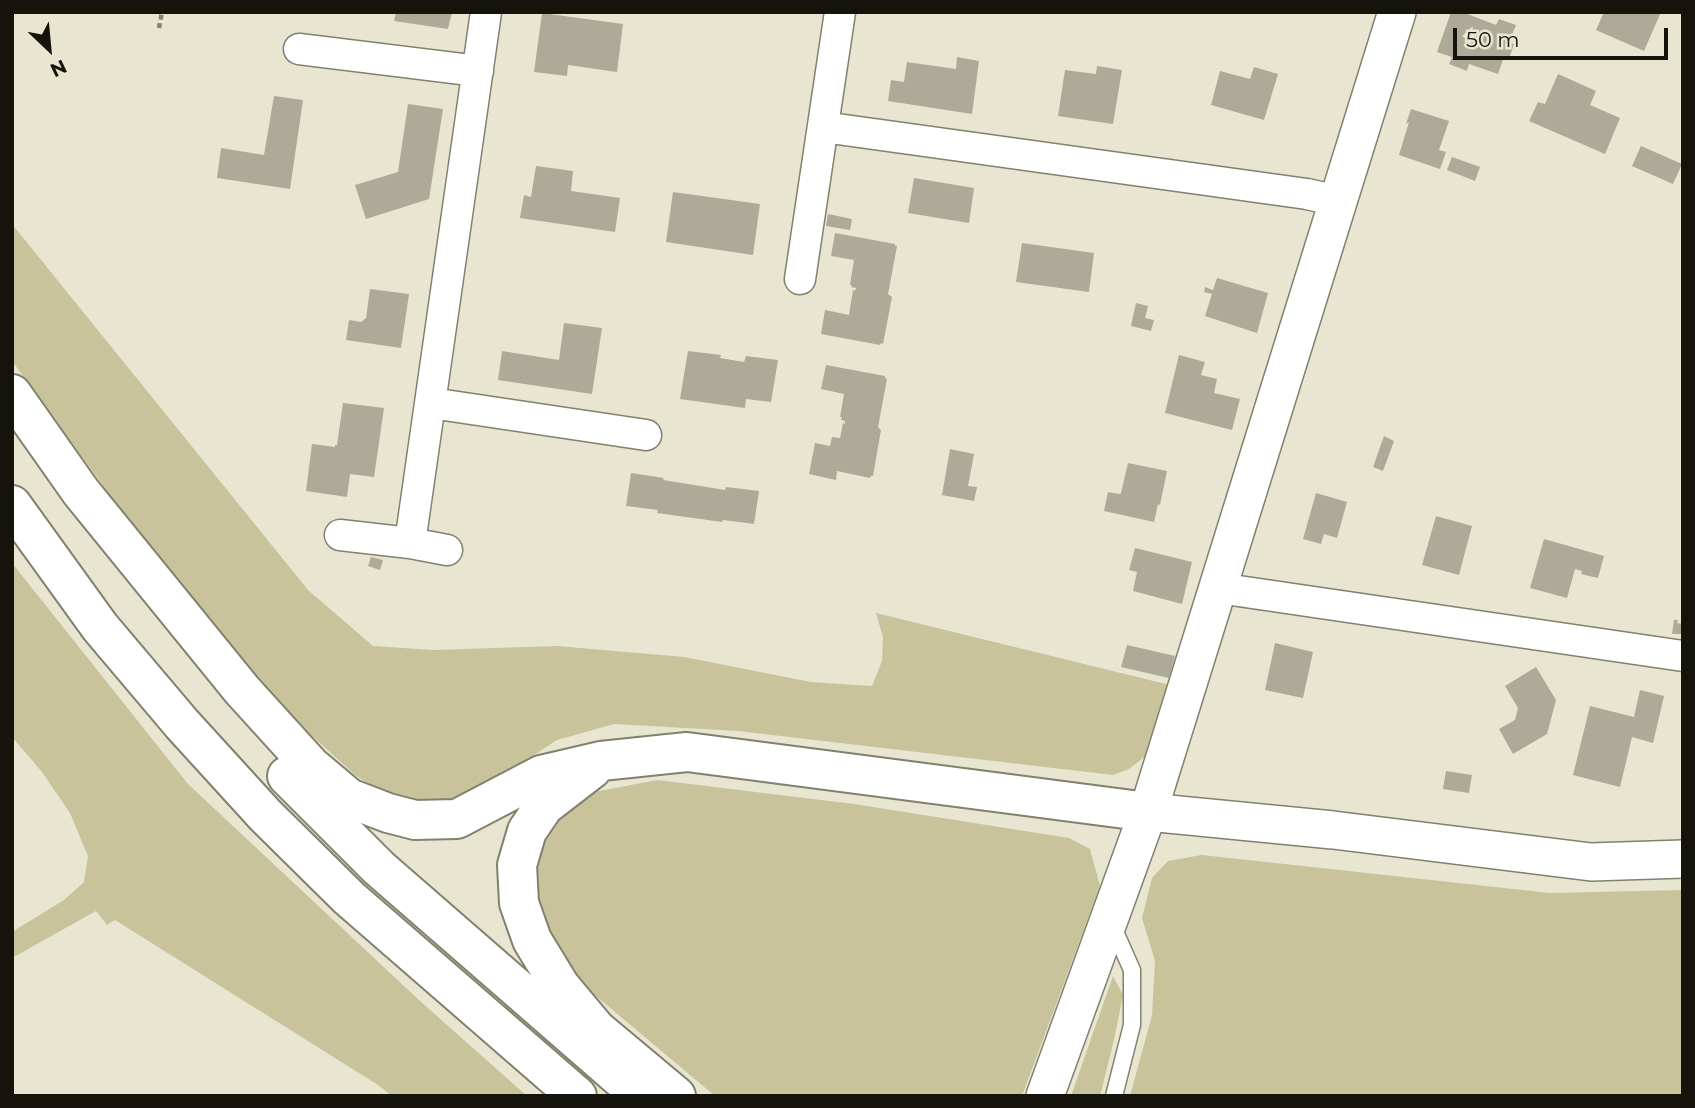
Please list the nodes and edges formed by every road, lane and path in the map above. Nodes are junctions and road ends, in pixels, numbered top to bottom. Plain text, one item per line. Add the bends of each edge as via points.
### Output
1 (162, 12) edge
2 (486, 12) edge
3 (840, 12) edge
4 (1397, 12) edge
5 (159, 28) dead end
6 (299, 49) dead end
7 (478, 71) junction
8 (823, 127) junction
9 (1338, 201) junction
10 (800, 279) dead end
11 (12, 394) edge
12 (431, 403) junction
13 (12, 426) edge
14 (646, 435) dead end
15 (12, 505) edge
16 (340, 535) dead end
17 (411, 543) junction
18 (447, 551) dead end
19 (1218, 588) junction
20 (1683, 656) edge
21 (601, 761) junction
22 (1147, 812) junction
23 (1683, 859) edge
24 (1110, 920) junction
25 (577, 1096) edge
26 (641, 1096) edge
27 (676, 1096) edge
28 (1045, 1096) edge
29 (1114, 1096) edge

1 - 5 path
2 - 7 street
3 - 8 street
4 - 9 street
6 - 7 street
7 - 12 street
8 - 9 street
8 - 10 street
9 - 19 street
11 - 21 highway via 81,492 242,690 311,766 349,798 415,821 457,819 541,775
12 - 14 street
12 - 17 street
13 - 26 highway via 135,600 295,783 379,868
15 - 25 highway via 100,627 265,815 349,898
16 - 17 street
17 - 18 street
19 - 20 street
19 - 22 street
21 - 22 highway via 687,752
21 - 27 highway via 544,806 527,831 517,864 519,902 532,940 561,986 596,1029
22 - 23 street via 1591,862
22 - 24 street
24 - 28 street
24 - 29 lane via 1132,971 1132,1025

